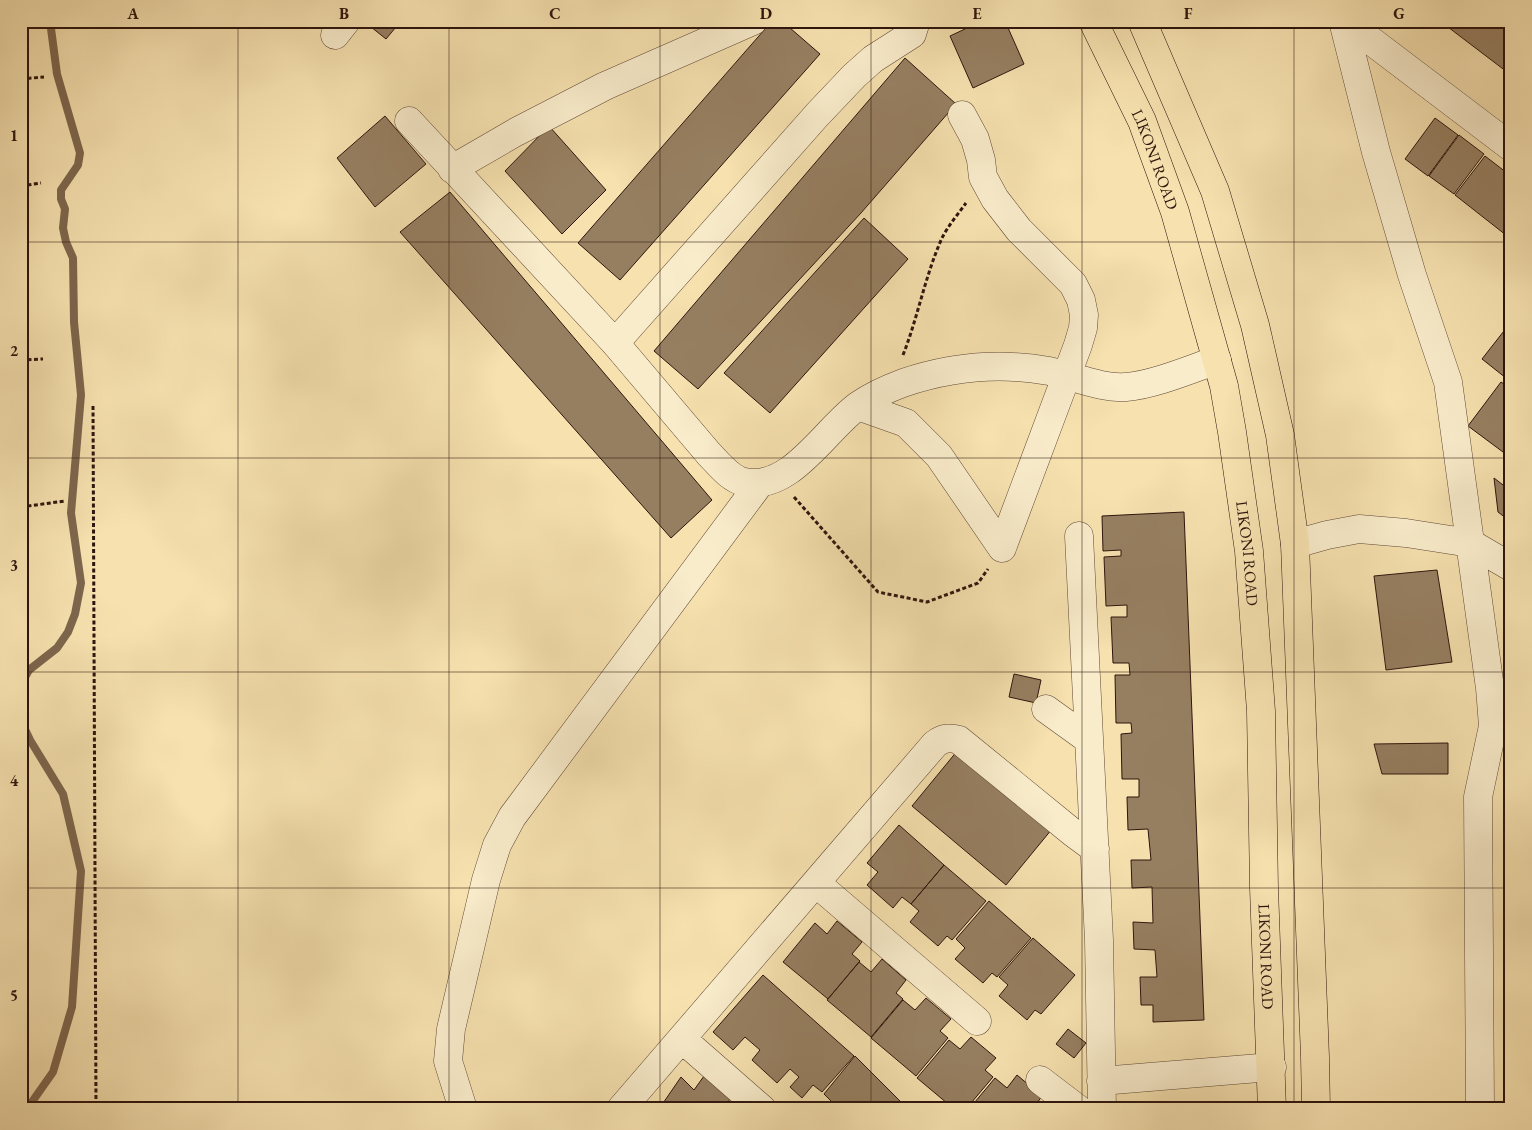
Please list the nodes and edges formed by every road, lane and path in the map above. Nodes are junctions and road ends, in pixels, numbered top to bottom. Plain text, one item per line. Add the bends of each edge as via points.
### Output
1 (753, 21) edge
2 (916, 21) edge
3 (1094, 21) edge
4 (1142, 21) edge
5 (1344, 21) edge
6 (44, 77) dead end
7 (21, 78) edge
8 (962, 114) dead end
9 (409, 121) dead end
10 (1511, 147) edge
11 (452, 168) junction
12 (983, 177) junction
13 (41, 183) dead end
14 (21, 186) edge
15 (615, 343) junction
16 (43, 359) dead end
17 (21, 360) edge
18 (1217, 360) junction
19 (1066, 376) junction
20 (883, 391) junction
21 (93, 406) dead end
22 (858, 406) junction
23 (769, 480) junction
24 (65, 501) dead end
25 (21, 506) edge
26 (1079, 536) dead end
27 (1295, 544) junction
28 (1470, 544) junction
29 (1002, 548) junction
30 (1511, 567) edge
31 (1046, 709) dead end
32 (1089, 740) junction
33 (1095, 849) junction
34 (816, 883) junction
35 (977, 1021) dead end
36 (682, 1039) junction
37 (1272, 1067) junction
38 (1040, 1080) dead end
39 (1101, 1081) junction
40 (96, 1109) edge
41 (463, 1109) edge
42 (621, 1109) edge
43 (762, 1109) edge
44 (1078, 1109) edge
45 (1102, 1109) edge
46 (1272, 1109) edge
47 (1316, 1109) edge
48 (1480, 1109) edge

1 - 11 street via 605,86
2 - 15 street via 912,34 873,59 817,115
3 - 18 main road, LIKONI ROAD via 1142,121 1175,212
4 - 27 main road via 1215,191 1250,307 1280,435
5 - 10 street
5 - 28 street via 1376,152 1448,382
6 - 7 path
8 - 12 street via 976,139
9 - 11 street
11 - 15 street
12 - 19 street via 1007,216 1073,284 1081,300 1083,328
12 - 20 path via 942,237 922,292 912,332
13 - 14 path
15 - 23 street via 725,470 742,482
16 - 17 path
18 - 19 street via 1150,383 1125,387
18 - 37 main road, LIKONI ROAD via 1232,432 1250,560 1261,712
19 - 20 street via 1022,367 959,368
19 - 29 street
20 - 22 street
21 - 40 path
22 - 23 street via 806,457
22 - 29 street via 906,423 932,449 959,484
23 - 29 path via 878,592 927,602 978,583
23 - 41 street via 512,817 497,845 450,1029 448,1061
24 - 25 path
26 - 32 street
27 - 28 street via 1358,529
27 - 47 main road
28 - 30 street
28 - 48 street via 1494,726 1478,798
31 - 32 street
32 - 33 street
33 - 34 street via 960,740 948,738 934,744
33 - 39 street
34 - 35 street
34 - 36 street
36 - 42 street
36 - 43 street
37 - 39 street
37 - 46 main road, LIKONI ROAD
38 - 44 street
39 - 45 street

